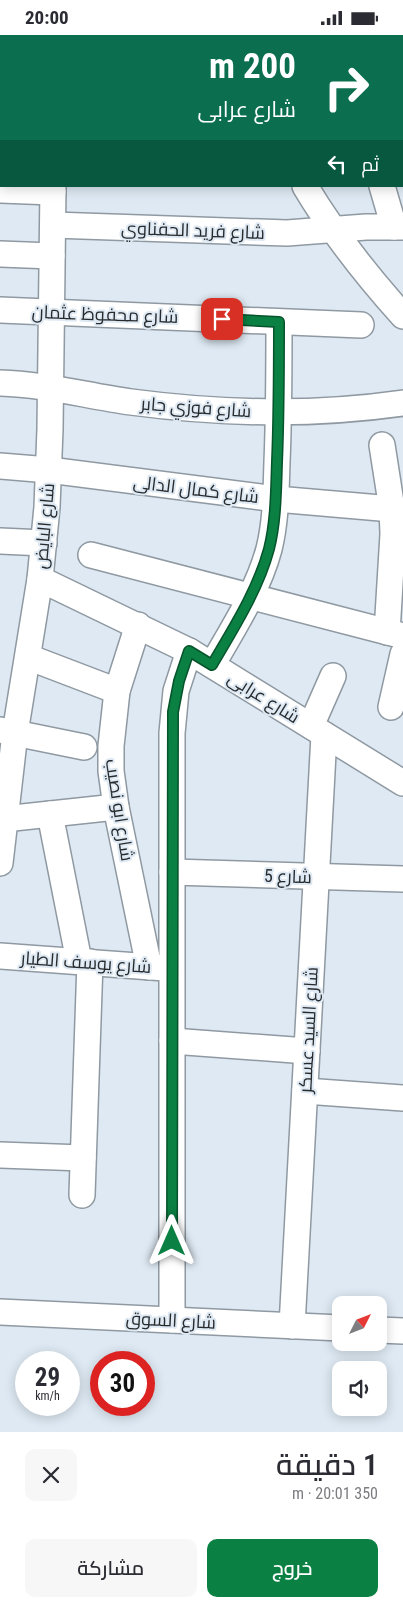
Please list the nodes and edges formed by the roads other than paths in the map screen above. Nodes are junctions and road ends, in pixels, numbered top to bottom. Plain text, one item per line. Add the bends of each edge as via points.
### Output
1 (306, 187) edge
2 (382, 187) edge
3 (53, 189) edge
4 (0, 190) edge
5 (53, 225) junction
6 (399, 227) edge
7 (333, 230) junction
8 (0, 255) edge
9 (52, 256) junction
10 (400, 309) edge
11 (0, 310) edge
12 (51, 312) junction
13 (279, 322) junction
14 (361, 325) dead end
15 (0, 383) edge
16 (50, 387) junction
17 (403, 403) edge
18 (279, 413) junction
19 (382, 445) dead end
20 (0, 466) edge
21 (49, 470) junction
22 (276, 499) junction
23 (392, 509) junction
24 (0, 541) edge
25 (44, 543) junction
26 (91, 555) dead end
27 (40, 579) junction
28 (250, 596) junction
29 (138, 625) junction
30 (395, 634) edge
31 (189, 651) junction
32 (403, 654) edge
33 (28, 657) junction
34 (212, 665) junction
35 (333, 676) dead end
36 (117, 691) junction
37 (391, 707) dead end
38 (318, 731) junction
39 (8, 732) edge
40 (84, 747) dead end
41 (403, 783) edge
42 (116, 807) junction
43 (50, 814) junction
44 (4, 819) junction
45 (0, 863) edge
46 (172, 872) junction
47 (316, 876) junction
48 (403, 879) edge
49 (0, 956) edge
50 (84, 962) junction
51 (161, 967) junction
52 (172, 1041) junction
53 (307, 1051) junction
54 (305, 1091) junction
55 (403, 1098) edge
56 (0, 1155) edge
57 (83, 1158) junction
58 (82, 1195) dead end
59 (0, 1312) edge
60 (172, 1320) junction
61 (292, 1326) junction
62 (332, 1328) edge
63 (388, 1330) edge
64 (403, 1331) edge

1 - 7 street
2 - 6 street
3 - 4 street
3 - 5 street, شارع البايض
5 - 7 street, شارع فريد الحفناوي via 287,233
5 - 9 street, شارع البايض
6 - 7 street, شارع فريد الحفناوي
7 - 10 street
8 - 9 street
9 - 12 street, شارع البايض
11 - 12 street, شارع محفوظ عثمان
12 - 13 street, شارع محفوظ عثمان
12 - 16 street, شارع البايض
13 - 14 street, شارع محفوظ عثمان
13 - 18 street
15 - 16 street, شارع فوزي جابر
16 - 18 street, شارع فوزي جابر via 131,402
16 - 21 street, شارع البايض
17 - 18 street, شارع فوزي جابر via 348,410
18 - 22 street
19 - 23 street
20 - 21 street, شارع كمال الدالى
21 - 22 street, شارع كمال الدالى
21 - 25 street, شارع البايض
22 - 23 street, شارع كمال الدالى
22 - 28 street via 269,550
23 - 30 street
24 - 25 street
25 - 27 street, شارع البايض
26 - 28 street
27 - 29 street, شارع عرابى
27 - 33 street, شارع البايض
28 - 30 street
28 - 34 street
29 - 31 street, شارع عرابى
29 - 36 street, شارع ابو نصيب
31 - 34 street, شارع عرابى
31 - 46 street via 173,712
32 - 37 street
33 - 36 street
33 - 39 street, شارع البايض
34 - 38 street, شارع عرابى
35 - 38 street
36 - 42 street, شارع ابو نصيب via 110,746
38 - 41 street, شارع عرابى
38 - 47 street, شارع السيد عسكر
39 - 40 street
39 - 44 street, شارع البايض
42 - 43 street
42 - 51 street, شارع ابو نصيب
43 - 44 street
43 - 50 street
44 - 45 street, شارع البايض
46 - 47 street, شارع 5
46 - 51 street
47 - 48 street, شارع 5
47 - 53 street, شارع السيد عسكر
49 - 50 street, شارع يوسف الطيار
50 - 51 street, شارع يوسف الطيار
50 - 57 street
51 - 52 street
52 - 53 street
52 - 60 street
53 - 54 street, شارع السيد عسكر
54 - 55 street
54 - 61 street, شارع السيد عسكر
56 - 57 street
57 - 58 street
59 - 60 street, شارع السوق
60 - 61 street, شارع السوق
61 - 62 street, شارع السوق
63 - 64 street

